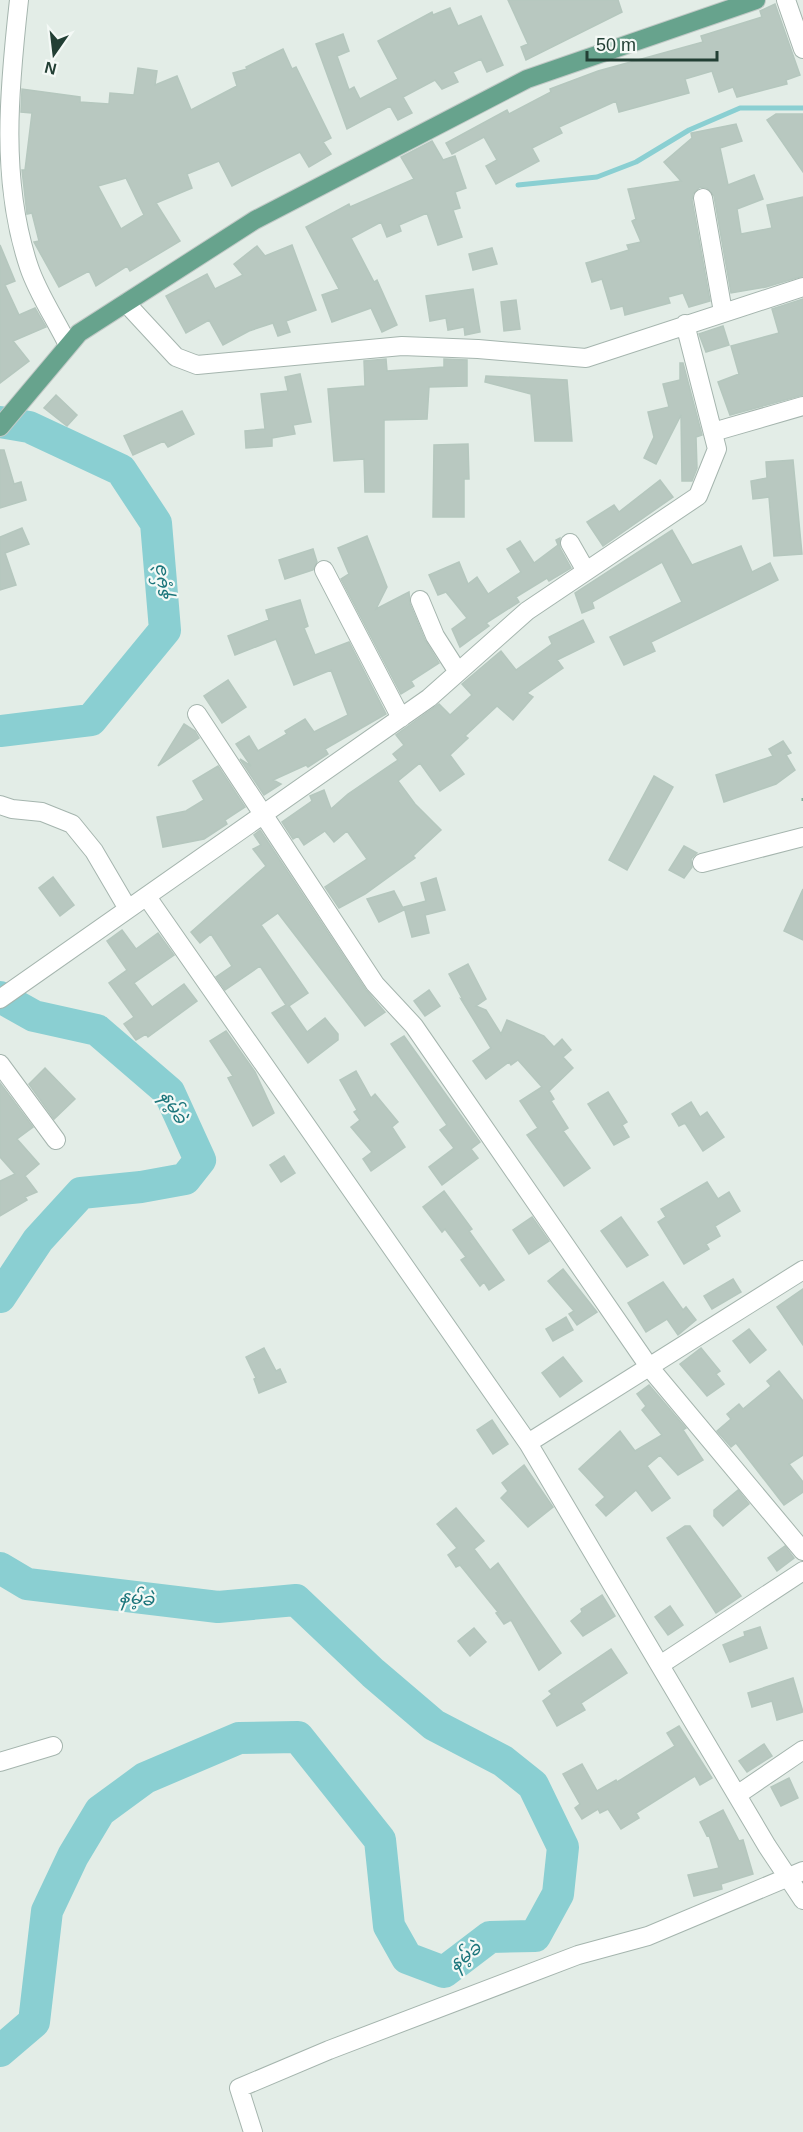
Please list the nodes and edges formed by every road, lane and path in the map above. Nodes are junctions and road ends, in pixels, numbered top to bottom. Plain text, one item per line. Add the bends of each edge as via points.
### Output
1 (19, 0) edge
2 (756, 0) edge
3 (786, 0) edge
4 (7, 44) edge
5 (803, 49) edge
6 (703, 198) dead end
7 (8, 209) edge
8 (803, 287) edge
9 (126, 303) junction
10 (723, 312) junction
11 (685, 324) junction
12 (68, 345) junction
13 (803, 406) edge
14 (0, 427) edge
15 (713, 432) junction
16 (570, 543) dead end
17 (324, 570) dead end
18 (586, 571) junction
19 (420, 600) dead end
20 (458, 672) junction
21 (197, 714) dead end
22 (400, 718) junction
23 (0, 805) edge
24 (264, 814) junction
25 (803, 837) edge
26 (702, 863) dead end
27 (147, 897) junction
28 (128, 909) junction
29 (0, 999) edge
30 (0, 1064) edge
31 (56, 1140) dead end
32 (803, 1270) edge
33 (650, 1368) junction
34 (528, 1443) junction
35 (803, 1551) edge
36 (803, 1571) edge
37 (660, 1665) junction
38 (53, 1746) dead end
39 (803, 1750) edge
40 (0, 1762) edge
41 (737, 1795) junction
42 (795, 1874) edge
43 (803, 1900) edge
44 (253, 2132) edge

1 - 4 street
2 - 9 main road via 527,79 255,220
3 - 5 street
4 - 7 street
6 - 10 street
7 - 12 street via 29,268
8 - 10 street
9 - 11 street via 176,357 197,365 402,346 586,358
9 - 12 main road via 79,333
10 - 11 street
11 - 15 street
12 - 14 main road
13 - 15 street
15 - 18 street via 717,449 698,496
16 - 18 street
17 - 22 street
18 - 20 street via 527,611
19 - 20 street via 435,636
20 - 22 street
21 - 24 street
22 - 24 street
23 - 28 street via 42,812 72,824 94,851
24 - 27 street
24 - 33 street via 375,984 414,1026
25 - 26 street
27 - 28 street
27 - 34 street
28 - 29 street
30 - 31 street
32 - 33 street
33 - 34 street
33 - 35 street
34 - 37 street
36 - 37 street
37 - 41 street
38 - 40 street
39 - 41 street
41 - 42 street
42 - 43 street
42 - 44 street via 648,1936 578,1955 239,2088

